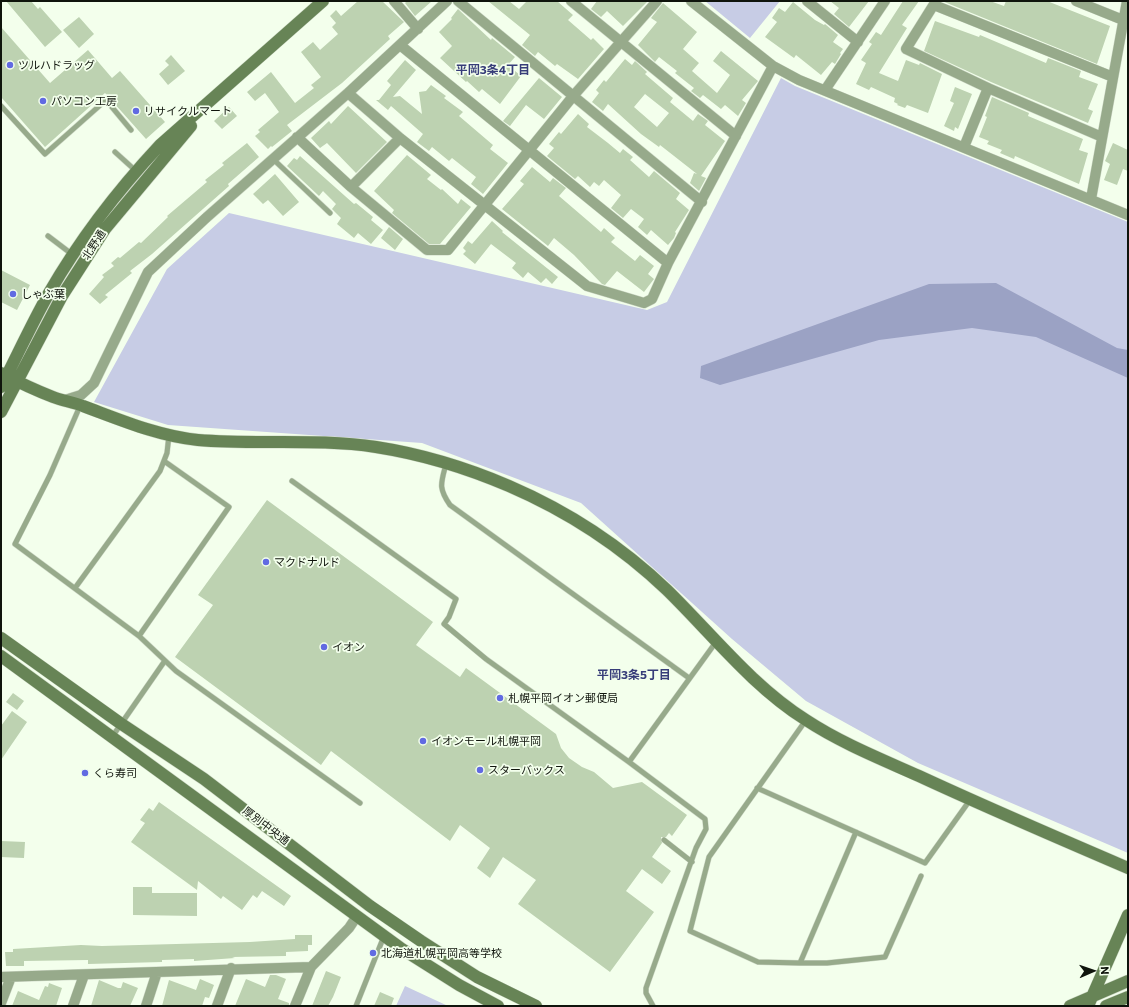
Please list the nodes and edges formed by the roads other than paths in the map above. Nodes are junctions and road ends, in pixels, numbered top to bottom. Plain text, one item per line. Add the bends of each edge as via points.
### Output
1 (323, 1) edge
2 (394, 1) edge
3 (447, 1) edge
4 (458, 1) edge
5 (571, 1) edge
6 (657, 1) edge
7 (691, 1) edge
8 (807, 1) edge
9 (885, 1) edge
10 (1076, 1) edge
11 (1127, 1) edge
12 (935, 3) edge
13 (1123, 20) junction
14 (418, 29) junction
15 (858, 42) junction
16 (620, 43) junction
17 (400, 45) junction
18 (773, 66) junction
19 (1113, 77) junction
20 (988, 88) junction
21 (825, 90) junction
22 (348, 93) junction
23 (574, 95) junction
24 (215, 98) junction
25 (1, 106) edge
26 (131, 130) dead end
27 (736, 136) junction
28 (297, 137) junction
29 (1102, 137) junction
30 (400, 138) junction
31 (964, 146) junction
32 (529, 150) junction
33 (115, 152) dead end
34 (273, 159) junction
35 (136, 171) junction
36 (351, 187) junction
37 (1091, 200) junction
38 (702, 202) junction
39 (485, 205) junction
40 (330, 213) dead end
41 (1128, 215) edge
42 (48, 236) dead end
43 (74, 255) junction
44 (668, 263) junction
45 (8, 377) edge
46 (1, 387) edge
47 (65, 400) junction
48 (80, 405) junction
49 (1, 412) edge
50 (169, 435) junction
51 (164, 461) junction
52 (446, 464) junction
53 (292, 481) dead end
54 (75, 588) junction
55 (139, 636) junction
56 (1, 638) edge
57 (716, 642) junction
58 (1, 656) edge
59 (164, 662) junction
60 (689, 678) junction
61 (806, 720) junction
62 (120, 723) junction
63 (111, 737) junction
64 (629, 762) junction
65 (757, 788) junction
66 (970, 800) junction
67 (360, 803) dead end
68 (856, 832) junction
69 (664, 840) dead end
70 (692, 862) junction
71 (1128, 868) edge
72 (921, 876) dead end
73 (1128, 914) edge
74 (357, 916) junction
75 (384, 936) junction
76 (800, 963) junction
77 (311, 967) junction
78 (231, 968) junction
79 (157, 972) junction
80 (84, 975) junction
81 (6, 977) edge
82 (1128, 981) edge
83 (1128, 997) edge
84 (1090, 1002) edge
85 (1, 1004) edge
86 (72, 1006) edge
87 (146, 1006) edge
88 (217, 1006) edge
89 (295, 1006) edge
90 (356, 1006) edge
91 (498, 1006) edge
92 (536, 1006) edge
93 (652, 1006) edge
94 (1070, 1006) edge
95 (1106, 1006) edge

1 - 24 street, 北野通
2 - 14 street
3 - 14 street
4 - 23 street
5 - 16 street
6 - 16 street
7 - 18 street
8 - 15 street
9 - 15 street
10 - 13 street
11 - 13 street
12 - 19 street
12 - 20 street via 906,49
13 - 19 street
14 - 17 street
15 - 21 street
16 - 23 street
16 - 27 street
17 - 22 street
17 - 32 street
18 - 21 street
18 - 27 street
19 - 29 street
20 - 29 street
20 - 31 street
21 - 31 street
22 - 28 street
22 - 30 street
23 - 32 street
23 - 38 street
24 - 35 street, 北野通 via 160,145
24 - 45 street, 北野通 via 105,229
25 - 26 lane via 45,154 106,100
27 - 38 street
28 - 34 street
28 - 36 street
29 - 37 street
30 - 36 street
30 - 39 street
31 - 37 street
32 - 39 street
32 - 44 street
33 - 35 lane
34 - 40 lane
34 - 47 street via 148,272 94,383 81,395
35 - 43 street, 北野通 via 94,224
36 - 39 street via 427,250 448,250
37 - 41 street
38 - 44 street
39 - 44 street via 587,286 644,303 652,299
42 - 43 lane
43 - 45 street, 北野通 via 50,292
45 - 46 street, 北野通
45 - 47 street
45 - 49 street, 北野通
47 - 48 street
48 - 50 street
48 - 54 lane via 50,475 15,544
50 - 51 lane
50 - 52 street via 199,440 374,447
51 - 54 lane via 160,471
51 - 55 lane via 229,507
52 - 57 street via 508,486 583,525 619,550 665,589
52 - 60 lane via 441,482 442,493 450,505
53 - 64 lane via 456,600 444,624 486,659
54 - 55 lane
55 - 59 lane
56 - 62 street, 厚別中央通
57 - 60 lane
57 - 61 street via 767,691
58 - 63 street, 厚別中央通
59 - 62 lane
59 - 67 lane
60 - 64 lane
61 - 65 lane
61 - 66 street via 861,750
62 - 63 lane
62 - 92 street, 厚別中央通 via 204,779 364,901 421,941 477,977
63 - 74 street, 厚別中央通
64 - 70 lane via 705,819 706,829
65 - 68 lane
65 - 76 lane via 709,856 690,931 758,962
66 - 68 lane via 925,863
66 - 71 street
68 - 76 lane
69 - 70 lane
70 - 93 lane via 646,988
72 - 76 lane via 885,956 827,963
73 - 84 street
74 - 75 street, 厚別中央通
74 - 77 street via 349,928
75 - 90 lane
75 - 91 street, 厚別中央通 via 459,985
77 - 78 street
77 - 89 street
78 - 79 street
78 - 88 street
79 - 80 street
79 - 87 street
80 - 81 street
80 - 86 street
81 - 85 street
82 - 84 street
83 - 95 street
84 - 94 street

